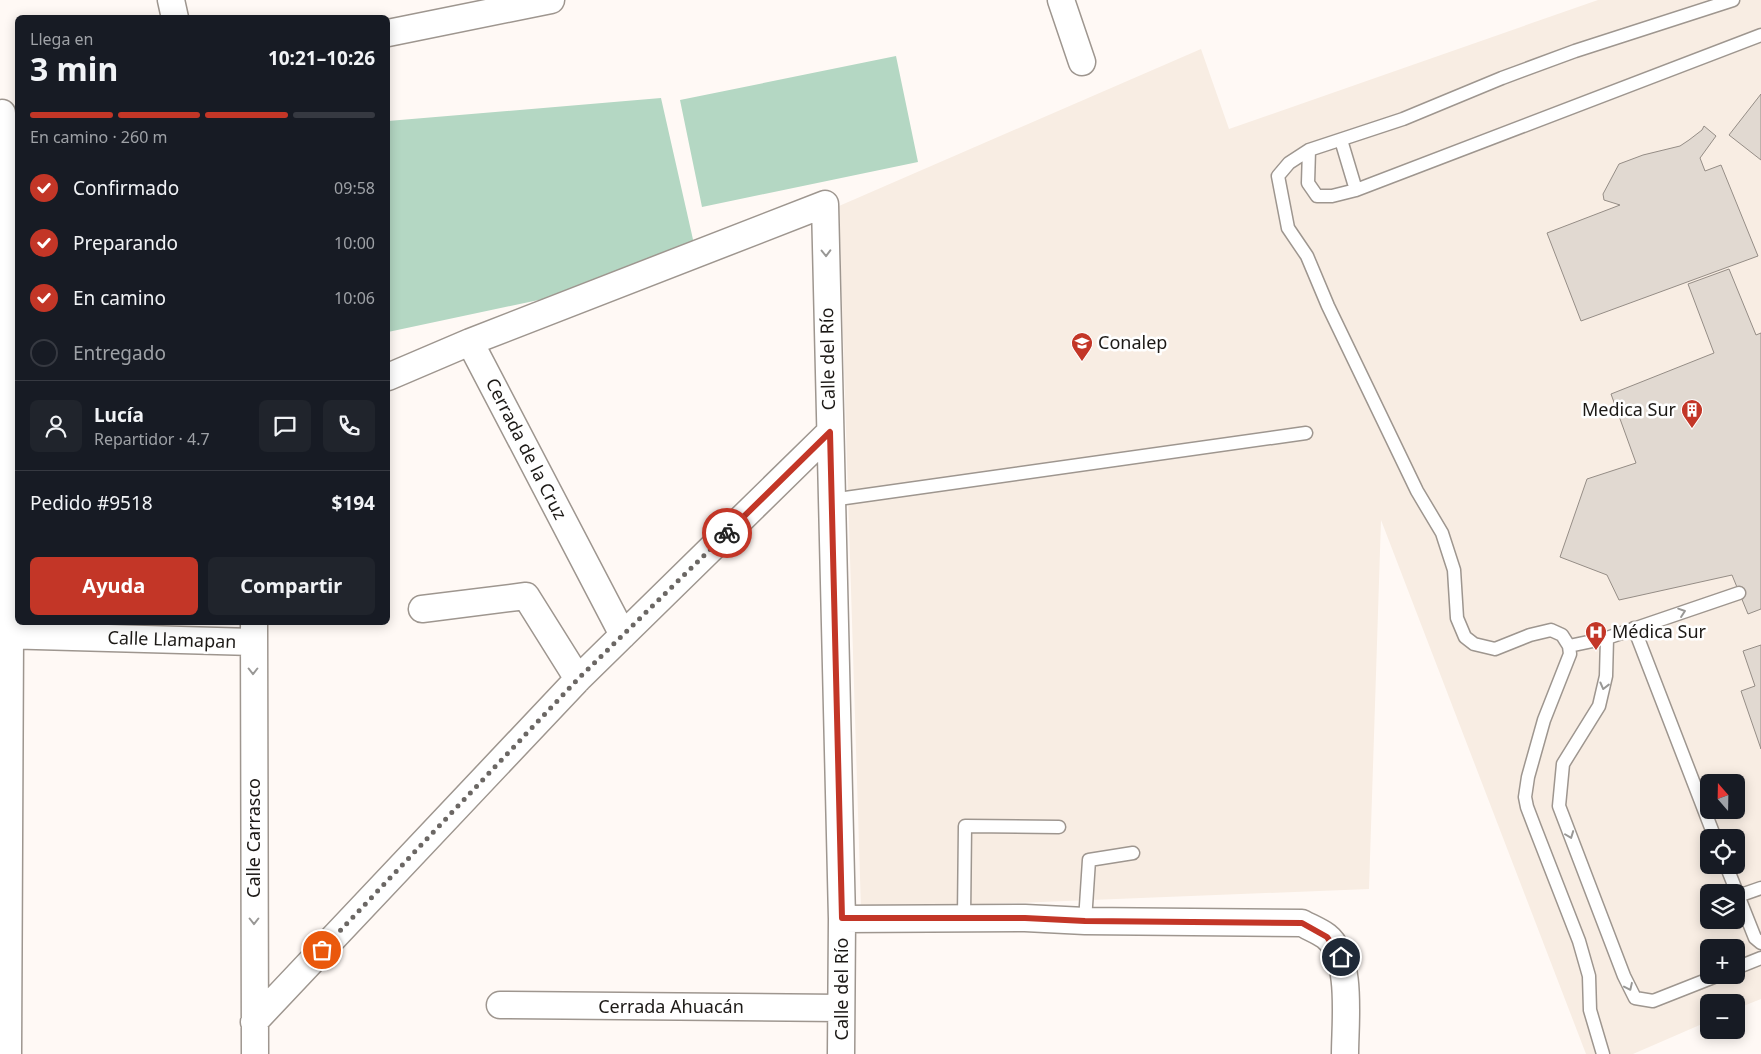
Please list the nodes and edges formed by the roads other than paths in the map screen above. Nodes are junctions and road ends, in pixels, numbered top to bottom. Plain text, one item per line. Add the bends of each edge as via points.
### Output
1 (171, 0) edge
2 (551, 0) edge
3 (1061, 0) edge
4 (1732, 0) edge
5 (174, 15) edge
6 (390, 34) edge
7 (1761, 35) edge
8 (1082, 62) dead end
9 (6, 112) edge
10 (1341, 140) junction
11 (1309, 150) junction
12 (1356, 190) junction
13 (2, 285) edge
14 (470, 342) junction
15 (390, 376) edge
16 (830, 432) junction
17 (1306, 433) dead end
18 (831, 500) junction
19 (1739, 592) dead end
20 (422, 609) dead end
21 (1634, 628) junction
22 (253, 632) edge
23 (5, 635) edge
24 (623, 635) junction
25 (1607, 638) junction
26 (1569, 646) junction
27 (578, 679) junction
28 (1059, 827) dead end
29 (1712, 829) edge
30 (1133, 853) dead end
31 (1761, 888) edge
32 (1745, 894) edge
33 (1745, 913) edge
34 (842, 918) junction
35 (964, 918) junction
36 (1085, 921) junction
37 (1761, 943) edge
38 (1761, 958) edge
39 (1745, 964) edge
40 (1700, 983) edge
41 (500, 1006) dead end
42 (842, 1008) junction
43 (254, 1022) junction
44 (8, 1054) edge
45 (255, 1054) edge
46 (841, 1054) edge
47 (1344, 1054) edge
48 (1603, 1054) edge

1 - 5 street
2 - 6 street
3 - 8 street
4 - 10 lane via 1575,51
7 - 12 lane
9 - 13 street
10 - 11 lane
10 - 12 lane
11 - 12 lane via 1308,183 1317,196
11 - 26 lane via 1289,163 1278,176 1288,228 1307,256 1417,492 1442,533 1454,570 1460,629 1474,644 1496,649 1551,630 1562,634
13 - 23 street
14 - 15 street
14 -> 16 street, Calle del Río via 825,204
14 - 24 street, Cerrada de la Cruz
16 - 18 street, Calle del Río
16 - 24 street
17 - 18 lane
18 - 34 street, Calle del Río
21 -> 19 lane
20 - 27 street via 526,596
21 - 25 lane
21 - 29 lane
22 - 23 street, Calle Llamapan
22 -> 43 street, Calle Carrasco
23 - 44 street
24 - 27 street
25 - 26 lane
25 -> 40 lane via 1606,676 1599,706 1563,764 1559,806 1635,998 1653,1001
26 - 48 lane via 1570,654 1544,720 1525,797 1583,956 1590,1010
27 - 43 street
28 - 35 lane via 965,826
30 - 36 lane via 1089,860
31 - 32 lane
33 - 37 lane via 1755,938
34 - 35 street
34 - 42 street, Calle del Río
35 - 36 street
36 - 47 street via 1302,923 1327,937 1341,957 1345,981
38 - 39 lane
41 - 42 street, Cerrada Ahuacán
42 - 46 street, Calle del Río
43 - 45 street, Calle Carrasco

